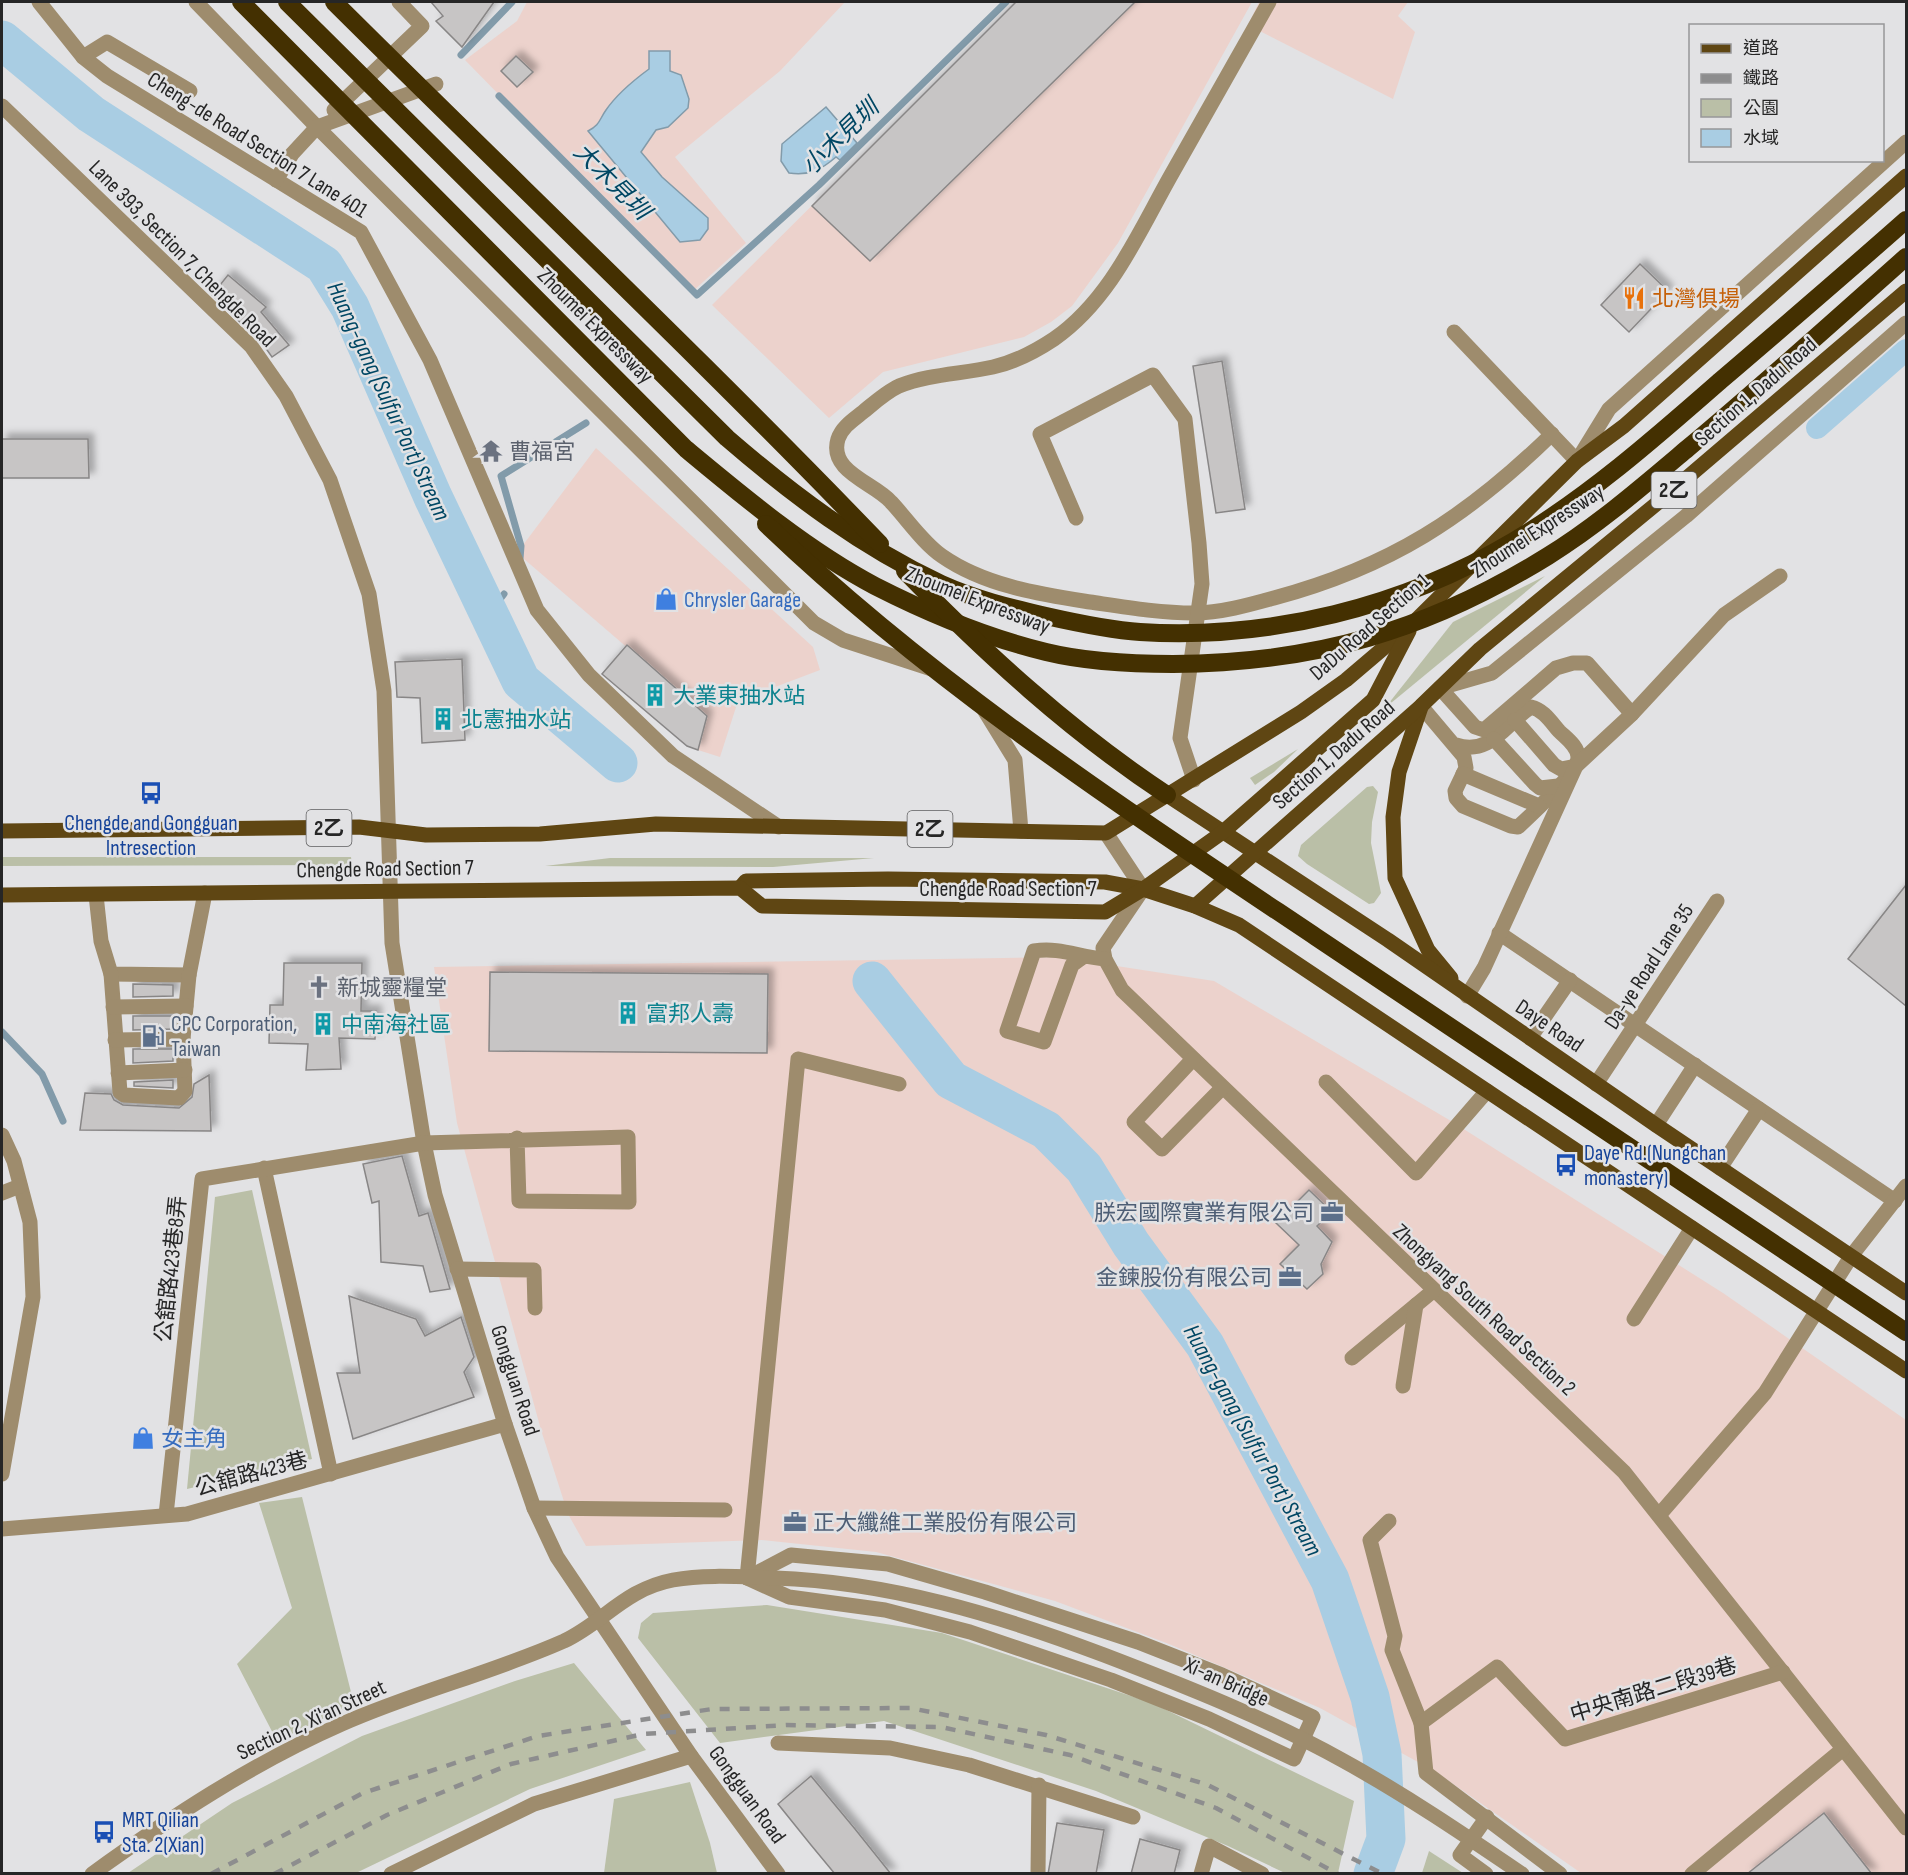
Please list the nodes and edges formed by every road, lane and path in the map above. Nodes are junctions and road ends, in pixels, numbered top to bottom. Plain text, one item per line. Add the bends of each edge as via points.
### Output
1 (39, 2) edge
2 (196, 2) edge
3 (241, 2) edge
4 (287, 2) edge
5 (334, 2) edge
6 (399, 2) edge
7 (1269, 2) edge
8 (83, 57) junction
9 (436, 84) dead end
10 (190, 91) dead end
11 (2, 106) edge
12 (317, 127) junction
13 (1906, 142) edge
14 (1884, 162) edge
15 (1884, 162) edge
16 (1906, 176) edge
17 (276, 180) junction
18 (1906, 220) edge
19 (1906, 257) edge
20 (1906, 291) edge
21 (1906, 323) edge
22 (1454, 332) dead end
23 (1552, 434) junction
24 (686, 449) junction
25 (1576, 461) junction
26 (1076, 519) dead end
27 (1780, 576) dead end
28 (1197, 613) junction
29 (1413, 623) junction
30 (1440, 688) junction
31 (1421, 706) junction
32 (1632, 714) junction
33 (1515, 720) junction
34 (1494, 739) junction
35 (1456, 745) junction
36 (1576, 766) junction
37 (1463, 774) junction
38 (1194, 780) junction
39 (1558, 786) junction
40 (1167, 795) junction
41 (1539, 806) junction
42 (779, 827) junction
43 (2, 831) edge
44 (387, 831) junction
45 (1021, 831) junction
46 (1223, 832) junction
47 (1106, 833) junction
48 (1255, 853) junction
49 (740, 888) junction
50 (1143, 889) junction
51 (389, 892) junction
52 (205, 893) junction
53 (2, 895) edge
54 (96, 895) junction
55 (1718, 901) dead end
56 (1195, 906) junction
57 (1500, 933) junction
58 (1083, 957) junction
59 (1105, 959) junction
60 (111, 974) junction
61 (189, 975) junction
62 (1570, 980) junction
63 (1467, 996) junction
64 (113, 1006) junction
65 (186, 1006) junction
66 (1636, 1026) junction
67 (1530, 1038) junction
68 (183, 1039) junction
69 (115, 1040) junction
70 (1194, 1059) junction
71 (1695, 1065) junction
72 (185, 1070) junction
73 (118, 1073) junction
74 (1326, 1082) dead end
75 (899, 1084) dead end
76 (1596, 1084) junction
77 (1222, 1088) junction
78 (1487, 1091) junction
79 (1759, 1109) junction
80 (1656, 1125) junction
81 (2, 1135) edge
82 (517, 1138) junction
83 (424, 1143) junction
84 (264, 1168) junction
85 (1720, 1168) junction
86 (20, 1186) junction
87 (1906, 1186) edge
88 (2, 1193) edge
89 (1895, 1201) junction
90 (1692, 1228) junction
91 (1852, 1255) junction
92 (457, 1269) junction
93 (1433, 1291) junction
94 (1906, 1293) edge
95 (1416, 1305) junction
96 (536, 1308) dead end
97 (1815, 1312) junction
98 (1635, 1319) dead end
99 (1906, 1332) edge
100 (1352, 1358) dead end
101 (1906, 1371) edge
102 (1403, 1386) dead end
103 (505, 1424) junction
104 (2, 1474) edge
105 (331, 1474) junction
106 (534, 1508) junction
107 (725, 1510) dead end
108 (1660, 1514) junction
109 (166, 1515) junction
110 (1389, 1521) dead end
111 (2, 1529) edge
112 (747, 1578) junction
113 (597, 1619) junction
114 (1783, 1672) junction
115 (1421, 1723) junction
116 (778, 1743) dead end
117 (1844, 1749) junction
118 (692, 1756) junction
119 (1039, 1785) junction
120 (1133, 1817) dead end
121 (1487, 1817) junction
122 (1906, 1828) edge
123 (92, 1874) edge
124 (391, 1874) edge
125 (778, 1874) edge
126 (1038, 1874) edge
127 (1201, 1874) edge
128 (1262, 1874) edge
129 (1486, 1874) edge
130 (1522, 1874) edge
131 (1560, 1874) edge
132 (1692, 1874) edge

1 - 8 street, Cheng-de Road Section 7 Lane 401
2 - 12 street
3 - 24 highway, Zhoumei Expressway
4 - 18 highway, Zhoumei Expressway via 727,438 776,481 880,553 945,585 1012,609 1085,625 1140,632 1262,628 1332,616 1396,596 1476,561 1575,500 1652,440
5 - 40 highway via 709,368 964,632 1020,684 1118,762
6 - 12 street via 422,26
7 - 28 street via 1116,272 1081,316 1026,355 996,366 919,379 894,388 848,423 839,434 836,447 846,468 883,492 939,555 980,577 1047,595
8 - 10 street via 107,42
8 - 17 street, Cheng-de Road Section 7 Lane 401 via 107,76
9 - 12 street
11 - 44 street, Lane 393, Section 7, Chengde Road via 251,346 286,396 330,480 369,594 384,691
12 - 17 street via 292,154
12 - 45 street via 814,623 843,640 952,676 982,707 1015,760
13 - 14 street, DaDu Road Section 1
15 - 25 street, DaDu Road Section 1 via 1610,409
16 - 25 main road, DaDu Road Section 1 via 1624,426
17 - 42 street, Cheng-de Road Section 7 Lane 401 via 361,232 430,360 537,610 589,675 673,756
19 - 24 highway, Zhoumei Expressway via 1632,495 1550,555 1471,601 1404,628 1325,651 1213,664 1137,664 1048,652 960,624 874,585 778,523
20 - 30 main road, Section 1, Dadu Road / 2乙 via 1480,649
21 - 30 street, Section 1, Dadu Road via 1686,516 1492,673
22 - 23 street
23 - 25 street
23 - 28 street via 1455,518 1399,552 1304,590 1250,605
24 - 99 highway via 822,578 989,712 1127,811
25 - 29 main road, DaDu Road Section 1
26 - 28 street via 1040,434 1153,375 1185,419 1202,584
27 - 32 street via 1724,615
28 - 38 street via 1180,738
29 - 38 main road, DaDu Road Section 1 via 1337,686
29 - 46 main road via 1373,700
30 - 31 main road, Section 1, Dadu Road / 2乙
30 - 32 street via 1475,728 1484,730 1556,668 1587,663
31 - 35 street
31 - 48 main road, Section 1, Dadu Road / 2乙
31 - 63 main road via 1398,783 1393,817 1395,879 1428,950
32 - 36 street
33 - 34 street
33 - 36 street via 1554,765 1561,769
33 - 36 street via 1531,707 1543,712 1575,747
34 - 35 street via 1485,746 1469,749
34 - 39 street via 1540,788
35 - 37 street via 1464,757
36 - 39 street
36 - 57 street
37 - 41 street
37 - 41 street via 1456,798 1472,810 1518,826
38 - 40 main road, DaDu Road Section 1
39 - 41 street
40 - 46 main road, Daye Road
40 - 47 main road
42 - 44 main road, Chengde Road Section 7 / 2乙 via 656,824 540,834 426,835
42 - 45 main road, 2乙
43 - 44 main road, Chengde Road Section 7 / 2乙 via 359,827
44 - 51 street, Gongguan Road
45 - 47 main road, 2乙
46 - 48 main road, Daye Road
46 - 50 main road
47 - 50 street
48 - 56 main road, 2乙
48 - 63 main road, Daye Road
49 - 50 main road, Chengde Road Section 7 / 2乙 via 746,881 830,880 1105,882
49 - 50 main road, Chengde Road Section 7 via 762,906 1105,912
49 - 51 main road, Chengde Road Section 7 / 2乙
50 - 56 main road, Chengde Road Section 7 / 2乙
50 - 59 street via 1103,948
51 - 52 main road, Chengde Road Section 7 / 2乙
51 - 83 street, Gongguan Road via 392,943
52 - 54 main road, Chengde Road Section 7 / 2乙
52 - 61 street
53 - 54 main road, Chengde Road Section 7 / 2乙
54 - 60 street via 101,941
55 - 66 street, Da-ye Road Lane 35
56 - 78 main road via 1239,925
57 - 62 street
57 - 63 street
58 - 58 street via 1072,965 1044,1042 1007,1031 1034,951 1053,948
58 - 59 street
59 - 70 street, Zhongyang South Road Section 2 via 1122,990
60 - 61 street
60 - 64 street
61 - 65 street
62 - 66 street
62 - 67 street
63 - 67 main road, Daye Road
64 - 65 street
64 - 69 street
65 - 68 street
66 - 71 street
66 - 76 street, Da-ye Road Lane 35
67 - 76 main road, Daye Road
68 - 69 street
68 - 72 street
69 - 73 street
70 - 77 street, Zhongyang South Road Section 2
70 - 77 street via 1134,1122 1162,1149
71 - 79 street
71 - 80 street
72 - 73 street
72 - 73 street via 184,1091 179,1098 124,1095 120,1092
74 - 78 street via 1416,1173
75 - 112 street via 798,1059
76 - 80 main road, Daye Road
77 - 93 street, Zhongyang South Road Section 2
78 - 90 main road
79 - 85 street
79 - 89 street
80 - 85 main road, Daye Road
81 - 86 street
82 - 82 street, 公舘路423巷8弄 via 628,1137 629,1202 519,1201
82 - 83 street, 公舘路423巷8弄
83 - 84 street, 公舘路423巷8弄
83 - 92 street, Gongguan Road
84 - 105 street
84 - 109 street, 公舘路423巷8弄 via 202,1179
85 - 91 main road, Daye Road
86 - 88 street
86 - 104 street via 30,1222 33,1297
87 - 89 street
89 - 91 street
90 - 97 main road
90 - 98 street
91 - 94 main road, Daye Road
91 - 97 street
92 - 96 street via 534,1270
92 - 103 street, Gongguan Road
93 - 95 street
93 - 108 street, Zhongyang South Road Section 2 via 1624,1472
95 - 100 street
95 - 102 street
97 - 101 main road
97 - 108 street via 1765,1393
103 - 105 street, 公舘路423巷
103 - 106 street, Gongguan Road
105 - 109 street, 公舘路423巷 via 187,1514
106 - 107 street
106 - 113 street, Gongguan Road via 557,1557
108 - 114 street, Zhongyang South Road Section 2
109 - 111 street, 公舘路423巷
110 - 115 street via 1370,1540 1395,1636 1392,1650
112 - 112 street via 789,1597 885,1610 970,1632 1198,1714 1294,1759 1313,1717 1130,1639 888,1564 791,1555
112 - 113 street, Section 2, Xi'an Street via 674,1580 642,1589
112 - 130 street, Xi-an Bridge via 818,1580 887,1590 1038,1630 1205,1693 1342,1759
113 - 118 street, Gongguan Road
113 - 123 street, Section 2, Xi'an Street via 567,1639 342,1724 223,1785
114 - 115 street, 中央南路二段39巷 via 1565,1739 1497,1667
114 - 117 street, Zhongyang South Road Section 2
115 - 121 street via 1426,1773
116 - 119 street via 890,1748
117 - 122 street, Zhongyang South Road Section 2
117 - 132 street
118 - 124 street via 534,1804
118 - 125 street, Gongguan Road
119 - 120 street
119 - 126 street
121 - 129 street via 1460,1855
121 - 131 street
127 - 128 street via 1209,1846

